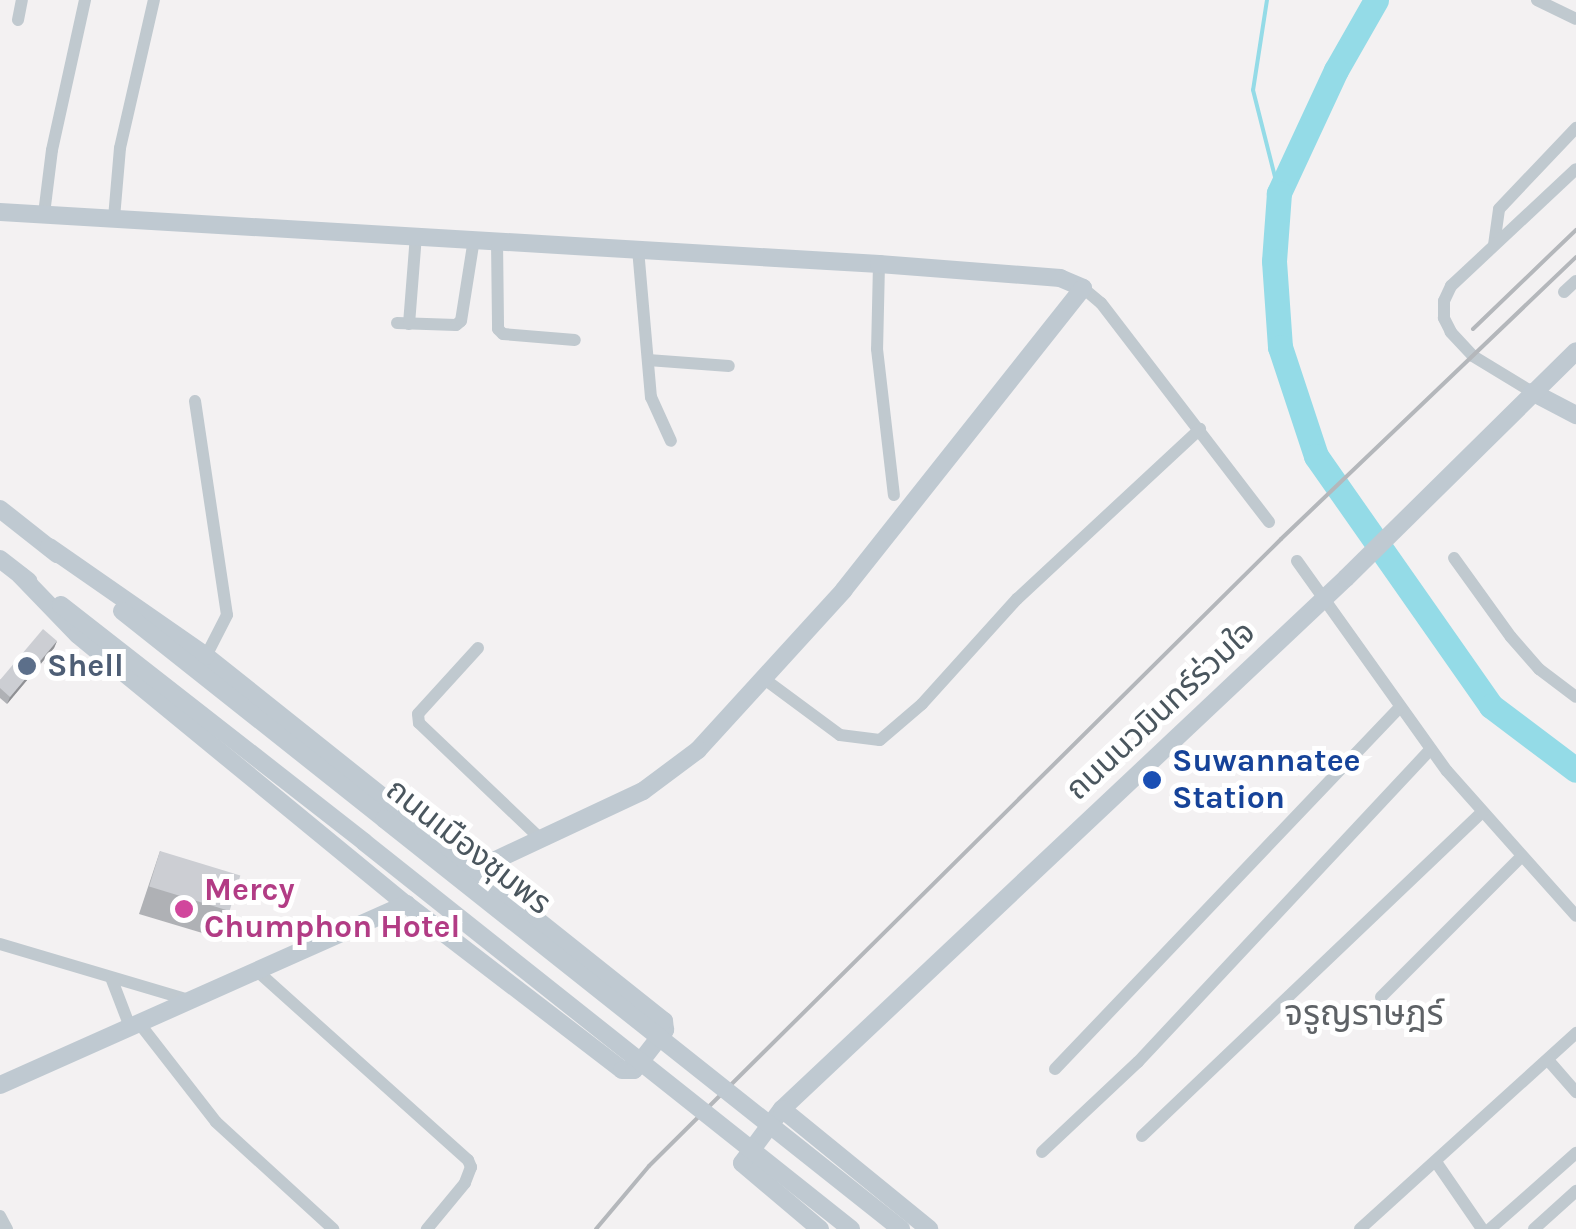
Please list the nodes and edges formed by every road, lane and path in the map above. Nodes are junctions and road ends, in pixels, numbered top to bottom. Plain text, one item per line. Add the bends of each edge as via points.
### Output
1 (22, 0) edge
2 (85, 0) edge
3 (154, 0) edge
4 (1537, 0) edge
5 (1576, 19) edge
6 (18, 20) dead end
7 (1576, 128) edge
8 (1576, 169) edge
9 (0, 212) edge
10 (44, 214) junction
11 (114, 218) junction
12 (416, 236) junction
13 (474, 239) junction
14 (498, 241) junction
15 (1494, 245) junction
16 (638, 249) junction
17 (879, 264) junction
18 (1576, 280) edge
19 (1083, 288) junction
20 (1564, 292) dead end
21 (575, 340) dead end
22 (1576, 352) edge
23 (648, 360) junction
24 (729, 366) dead end
25 (1532, 392) junction
26 (194, 401) dead end
27 (1576, 415) edge
28 (1200, 429) junction
29 (671, 441) dead end
30 (894, 495) dead end
31 (0, 509) edge
32 (1269, 522) dead end
33 (49, 548) junction
34 (1454, 558) dead end
35 (0, 559) edge
36 (1297, 560) dead end
37 (20, 575) junction
38 (1325, 598) junction
39 (478, 648) dead end
40 (206, 656) junction
41 (763, 678) junction
42 (1576, 697) edge
43 (1400, 706) junction
44 (1430, 750) junction
45 (1482, 812) junction
46 (541, 838) junction
47 (1522, 856) junction
48 (474, 870) junction
49 (406, 904) junction
50 (1576, 916) edge
51 (0, 944) edge
52 (256, 970) junction
53 (112, 980) junction
54 (1380, 998) dead end
55 (190, 1000) junction
56 (134, 1025) junction
57 (1576, 1034) edge
58 (1548, 1060) junction
59 (1055, 1069) dead end
60 (0, 1085) edge
61 (1576, 1092) edge
62 (782, 1109) junction
63 (1142, 1136) dead end
64 (1042, 1152) dead end
65 (1576, 1153) edge
66 (1436, 1162) junction
67 (1576, 1191) edge
68 (0, 1216) edge
69 (7, 1229) edge
70 (333, 1229) edge
71 (427, 1229) edge
72 (820, 1229) edge
73 (852, 1229) edge
74 (901, 1229) edge
75 (930, 1229) edge
76 (1360, 1229) edge
77 (1482, 1229) edge
78 (1490, 1229) edge
79 (1534, 1229) edge

1 - 6 street
2 - 10 street
3 - 11 street via 120,148
4 - 5 street
7 - 15 street via 1498,209
8 - 15 street
9 - 10 street
10 - 11 street
11 - 12 street
12 - 13 street
12 - 13 street via 403,323 461,321
13 - 14 street
14 - 16 street
14 - 21 street via 498,329
15 - 25 street via 1451,286 1444,318 1473,356
16 - 17 street
16 - 23 street
17 - 19 street via 1060,278
17 - 30 street via 877,349
18 - 20 street
19 - 28 street
19 - 41 street via 844,590
22 - 25 street, ถนนนวมินทร์ร่วมใจ
23 - 24 street
23 - 29 street via 650,397
25 - 27 street
25 - 38 street, ถนนนวมินทร์ร่วมใจ
26 - 40 street via 227,616
28 - 32 street
28 - 41 street via 1006,610 922,704 880,740 840,735
31 - 33 street, ถนนเมืองชุมพร
33 - 40 street
33 - 74 street, ถนนเมืองชุมพร, bridge
34 - 42 street via 1539,669
35 - 37 street, ถนนเมืองชุมพร
36 - 38 street
37 - 49 street via 78,635
37 - 73 street, ถนนเมืองชุมพร, bridge
38 - 43 street
38 - 62 street, ถนนนวมินทร์ร่วมใจ
39 - 46 street via 418,714 418,723
40 - 48 street
41 - 46 street via 667,777
43 - 44 street
43 - 59 street
44 - 45 street
44 - 64 street via 1138,1062
45 - 47 street
45 - 63 street
46 - 48 street
47 - 50 street
47 - 54 street
48 - 49 street via 664,1021 666,1030 634,1070 622,1070
49 - 52 street
51 - 53 street
52 - 55 street
52 - 71 street via 468,1160 465,1182
53 - 55 street
53 - 56 street
55 - 56 street
56 - 60 street
56 - 70 street via 216,1122
57 - 58 street
58 - 61 street
58 - 66 street
62 - 72 street, ถนนนวมินทร์ร่วมใจ via 742,1163
62 - 75 street
65 - 78 street
66 - 76 street
66 - 77 street
67 - 79 street
68 - 69 street

